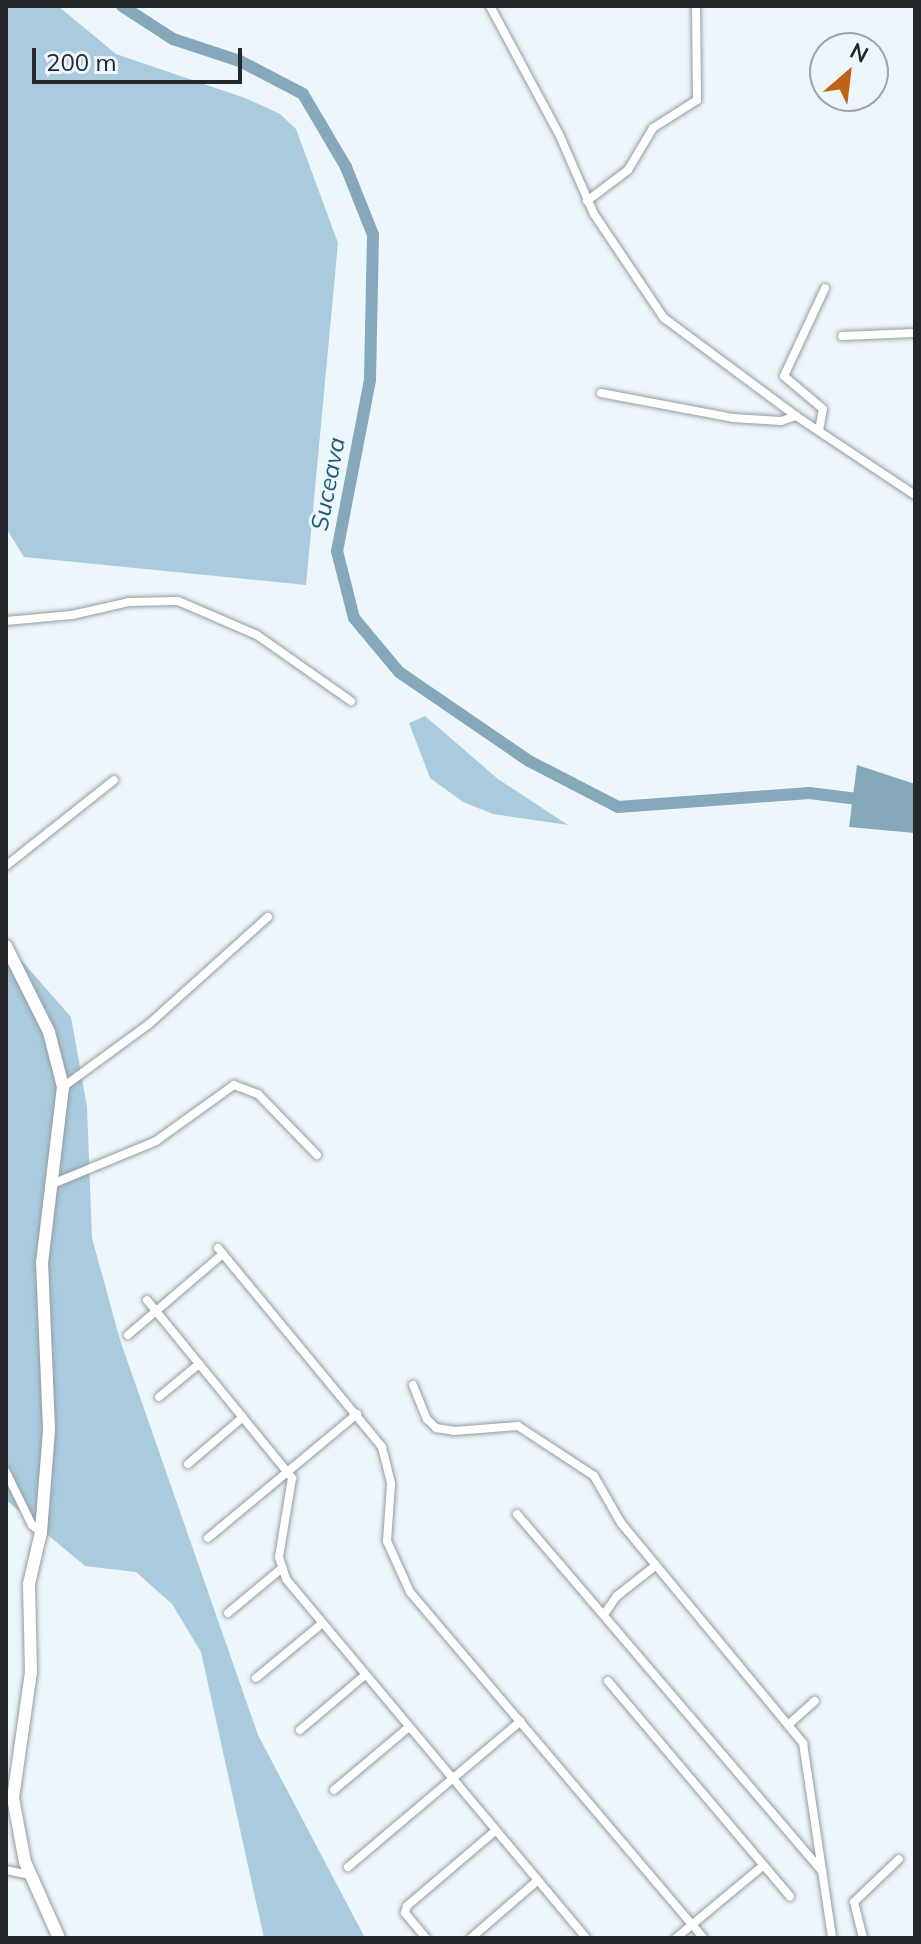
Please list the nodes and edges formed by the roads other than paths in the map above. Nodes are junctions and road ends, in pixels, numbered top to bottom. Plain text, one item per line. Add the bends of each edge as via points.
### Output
1 (490, 6) edge
2 (696, 6) edge
3 (587, 201) junction
4 (825, 288) dead end
5 (915, 333) edge
6 (842, 336) dead end
7 (601, 393) dead end
8 (796, 416) junction
9 (819, 431) junction
10 (915, 495) edge
11 (6, 621) edge
12 (351, 701) dead end
13 (114, 780) dead end
14 (6, 866) edge
15 (268, 917) dead end
16 (6, 946) edge
17 (63, 1087) junction
18 (317, 1155) dead end
19 (49, 1185) junction
20 (147, 1300) dead end
21 (156, 1312) junction
22 (128, 1335) dead end
23 (199, 1364) junction
24 (413, 1385) dead end
25 (159, 1397) dead end
26 (357, 1414) junction
27 (243, 1417) junction
28 (188, 1464) dead end
29 (288, 1471) junction
30 (6, 1472) edge
31 (517, 1514) dead end
32 (41, 1532) junction
33 (208, 1538) dead end
34 (655, 1566) junction
35 (281, 1569) junction
36 (228, 1613) dead end
37 (605, 1613) junction
38 (320, 1625) junction
39 (364, 1676) junction
40 (256, 1678) dead end
41 (608, 1681) dead end
42 (815, 1701) dead end
43 (521, 1721) junction
44 (788, 1725) junction
45 (408, 1728) junction
46 (300, 1730) dead end
47 (453, 1779) junction
48 (334, 1790) dead end
49 (495, 1831) junction
50 (899, 1859) dead end
51 (764, 1865) junction
52 (348, 1867) dead end
53 (6, 1870) edge
54 (823, 1871) junction
55 (29, 1875) junction
56 (537, 1881) junction
57 (790, 1896) dead end
58 (692, 1924) junction
59 (580, 1936) edge
60 (59, 1938) edge
61 (426, 1938) edge
62 (471, 1938) edge
63 (676, 1938) edge
64 (703, 1938) edge
65 (832, 1938) edge
66 (863, 1938) edge

1 - 3 street via 559,134
2 - 3 street via 701,76 697,100 653,128 628,170
3 - 8 street via 664,318
4 - 9 street via 784,376 823,409
5 - 6 street
7 - 8 street via 733,418 781,421
8 - 9 street
9 - 10 street
11 - 12 street via 72,615 129,602 178,601 257,635
13 - 14 street
15 - 17 street via 149,1024
16 - 17 main road via 49,1032
17 - 19 main road
18 - 19 street via 258,1094 234,1085 156,1141
19 - 32 main road via 41,1288 51,1398
20 - 21 street
21 - 22 street
21 - 23 street
21 - 26 street via 221,1251
23 - 25 street
23 - 27 street
24 - 34 street via 436,1428 518,1426 594,1476 621,1523
26 - 29 street
26 - 43 street via 386,1456 391,1484 385,1527 401,1577
27 - 28 street
27 - 29 street
29 - 33 street
29 - 35 street via 293,1490
30 - 32 street via 32,1525
31 - 37 street
32 - 55 main road via 29,1584 31,1672 13,1798 17,1837
34 - 37 street
34 - 44 street
35 - 36 street
35 - 38 street
37 - 54 street
38 - 39 street
38 - 40 street
39 - 45 street
39 - 46 street
41 - 51 street
42 - 44 street
43 - 47 street
43 - 58 street
44 - 54 street via 806,1749
45 - 47 street
45 - 48 street
47 - 49 street
47 - 52 street
49 - 56 street
49 - 61 street via 407,1906 405,1913
50 - 66 street via 854,1902
51 - 57 street
51 - 58 street
53 - 55 street
54 - 65 street
55 - 60 main road
56 - 59 street
56 - 62 street
58 - 63 street
58 - 64 street

